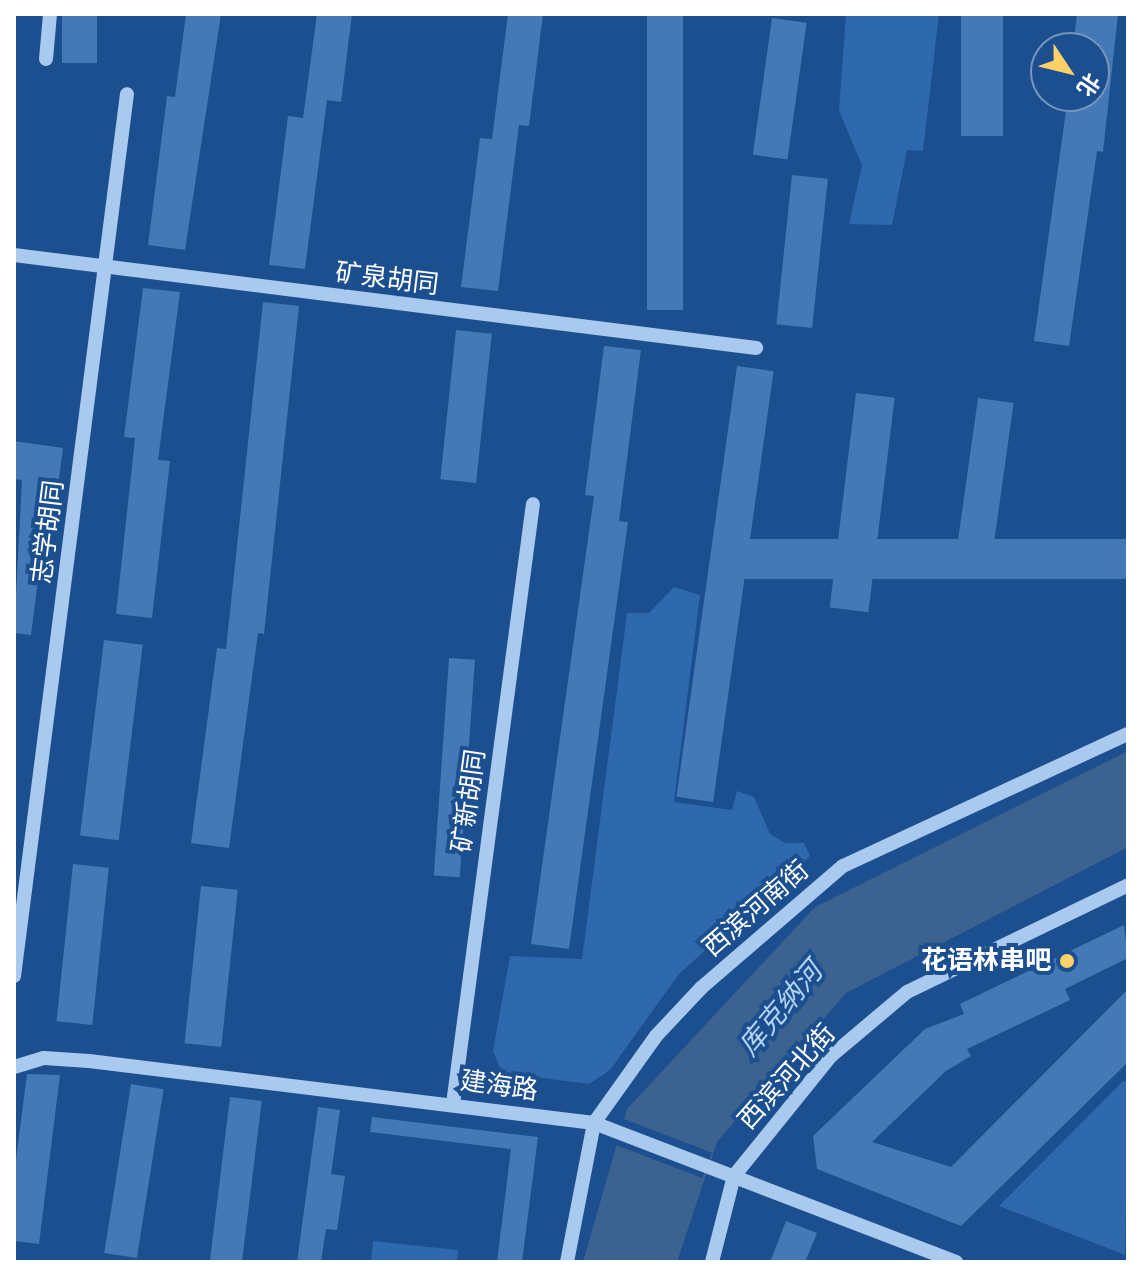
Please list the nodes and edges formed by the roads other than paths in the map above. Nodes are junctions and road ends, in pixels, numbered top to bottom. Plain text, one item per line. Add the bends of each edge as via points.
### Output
1 (50, 14) edge
2 (46, 59) dead end
3 (127, 94) dead end
4 (14, 255) edge
5 (107, 270) junction
6 (756, 348) dead end
7 (533, 504) dead end
8 (1128, 734) edge
9 (1128, 885) edge
10 (14, 976) edge
11 (14, 1067) edge
12 (453, 1104) junction
13 (594, 1123) junction
14 (727, 1173) junction
15 (567, 1262) edge
16 (712, 1262) edge
17 (956, 1262) edge

1 - 2 street
3 - 5 street, 志学胡同
4 - 5 street, 矿泉胡同
5 - 6 street, 矿泉胡同
5 - 10 street, 志学胡同
7 - 12 street, 矿新胡同
8 - 13 street, 西滨河南街 via 843,866 701,988 656,1036
9 - 14 street, 西滨河北街 via 907,992 831,1056
11 - 12 street, 建海路 via 44,1058 89,1061
12 - 13 street, 建海路
13 - 14 street, 建海路
13 - 15 street, 西滨河南街
14 - 16 street, 西滨河北街
14 - 17 street, 建海路

